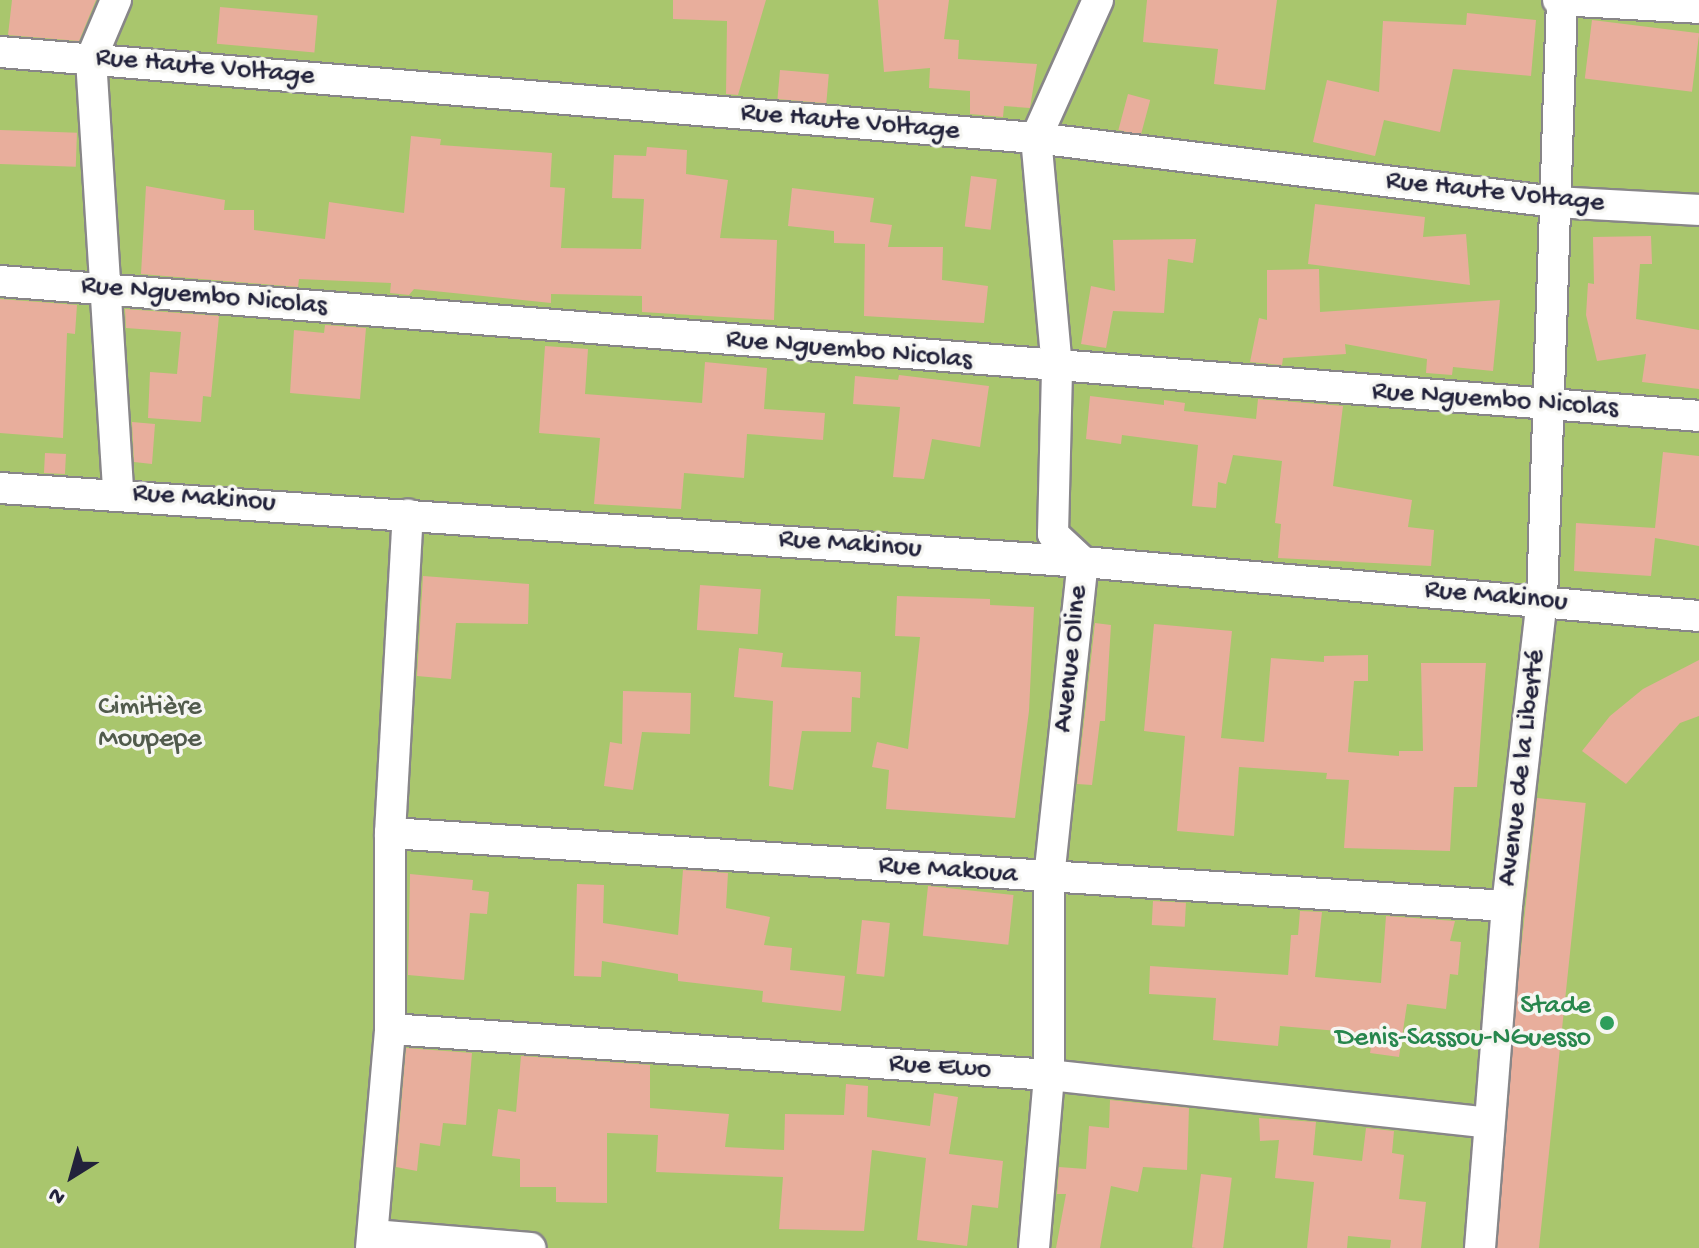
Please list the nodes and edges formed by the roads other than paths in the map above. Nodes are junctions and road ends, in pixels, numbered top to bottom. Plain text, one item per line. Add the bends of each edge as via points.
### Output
1 (116, 0) edge
2 (1098, 0) edge
3 (1560, 0) edge
4 (1699, 8) edge
5 (0, 52) edge
6 (91, 59) junction
7 (1036, 138) junction
8 (1556, 202) junction
9 (1699, 210) edge
10 (0, 281) edge
11 (107, 289) junction
12 (1057, 368) junction
13 (1547, 406) junction
14 (1699, 416) edge
15 (0, 488) edge
16 (118, 493) junction
17 (408, 515) junction
18 (1083, 562) junction
19 (1542, 600) junction
20 (1699, 616) edge
21 (390, 833) junction
22 (1049, 878) junction
23 (1507, 906) junction
24 (390, 1029) junction
25 (1049, 1075) junction
26 (1488, 1123) junction
27 (372, 1241) edge
28 (530, 1248) edge
29 (1034, 1248) edge
30 (1480, 1248) edge

1 - 6 street
2 - 7 street, Avenue Oline
3 - 4 street
3 - 8 street, Avenue de la Liberté
5 - 6 street, Rue Haute Voltage
6 - 7 street, Rue Haute Voltage
6 - 11 street
7 - 8 street, Rue Haute Voltage
7 - 12 street, Avenue Oline
8 - 9 street, Rue Haute Voltage
8 - 13 street, Avenue de la Liberté
10 - 11 street, Rue Nguembo Nicolas
11 - 12 street, Rue Nguembo Nicolas
11 - 16 street
12 - 13 street, Rue Nguembo Nicolas
12 - 18 street, Avenue Oline via 1053,534
13 - 14 street, Rue Nguembo Nicolas
13 - 19 street, Avenue de la Liberté
15 - 16 street, Rue Makinou
16 - 17 street, Rue Makinou
17 - 18 street, Rue Makinou
17 - 21 street
18 - 19 street, Rue Makinou
18 - 22 street, Avenue Oline
19 - 20 street, Rue Makinou
19 - 23 street, Avenue de la Liberté
21 - 22 street, Rue Makoua
21 - 24 street
22 - 23 street, Rue Makoua
22 - 25 street, Avenue Oline
23 - 26 street, Avenue de la Liberté
24 - 25 street, Rue Ewo
24 - 27 street
25 - 26 street, Rue Ewo
25 - 29 street, Avenue Oline
26 - 30 street, Avenue de la Liberté
27 - 28 street

